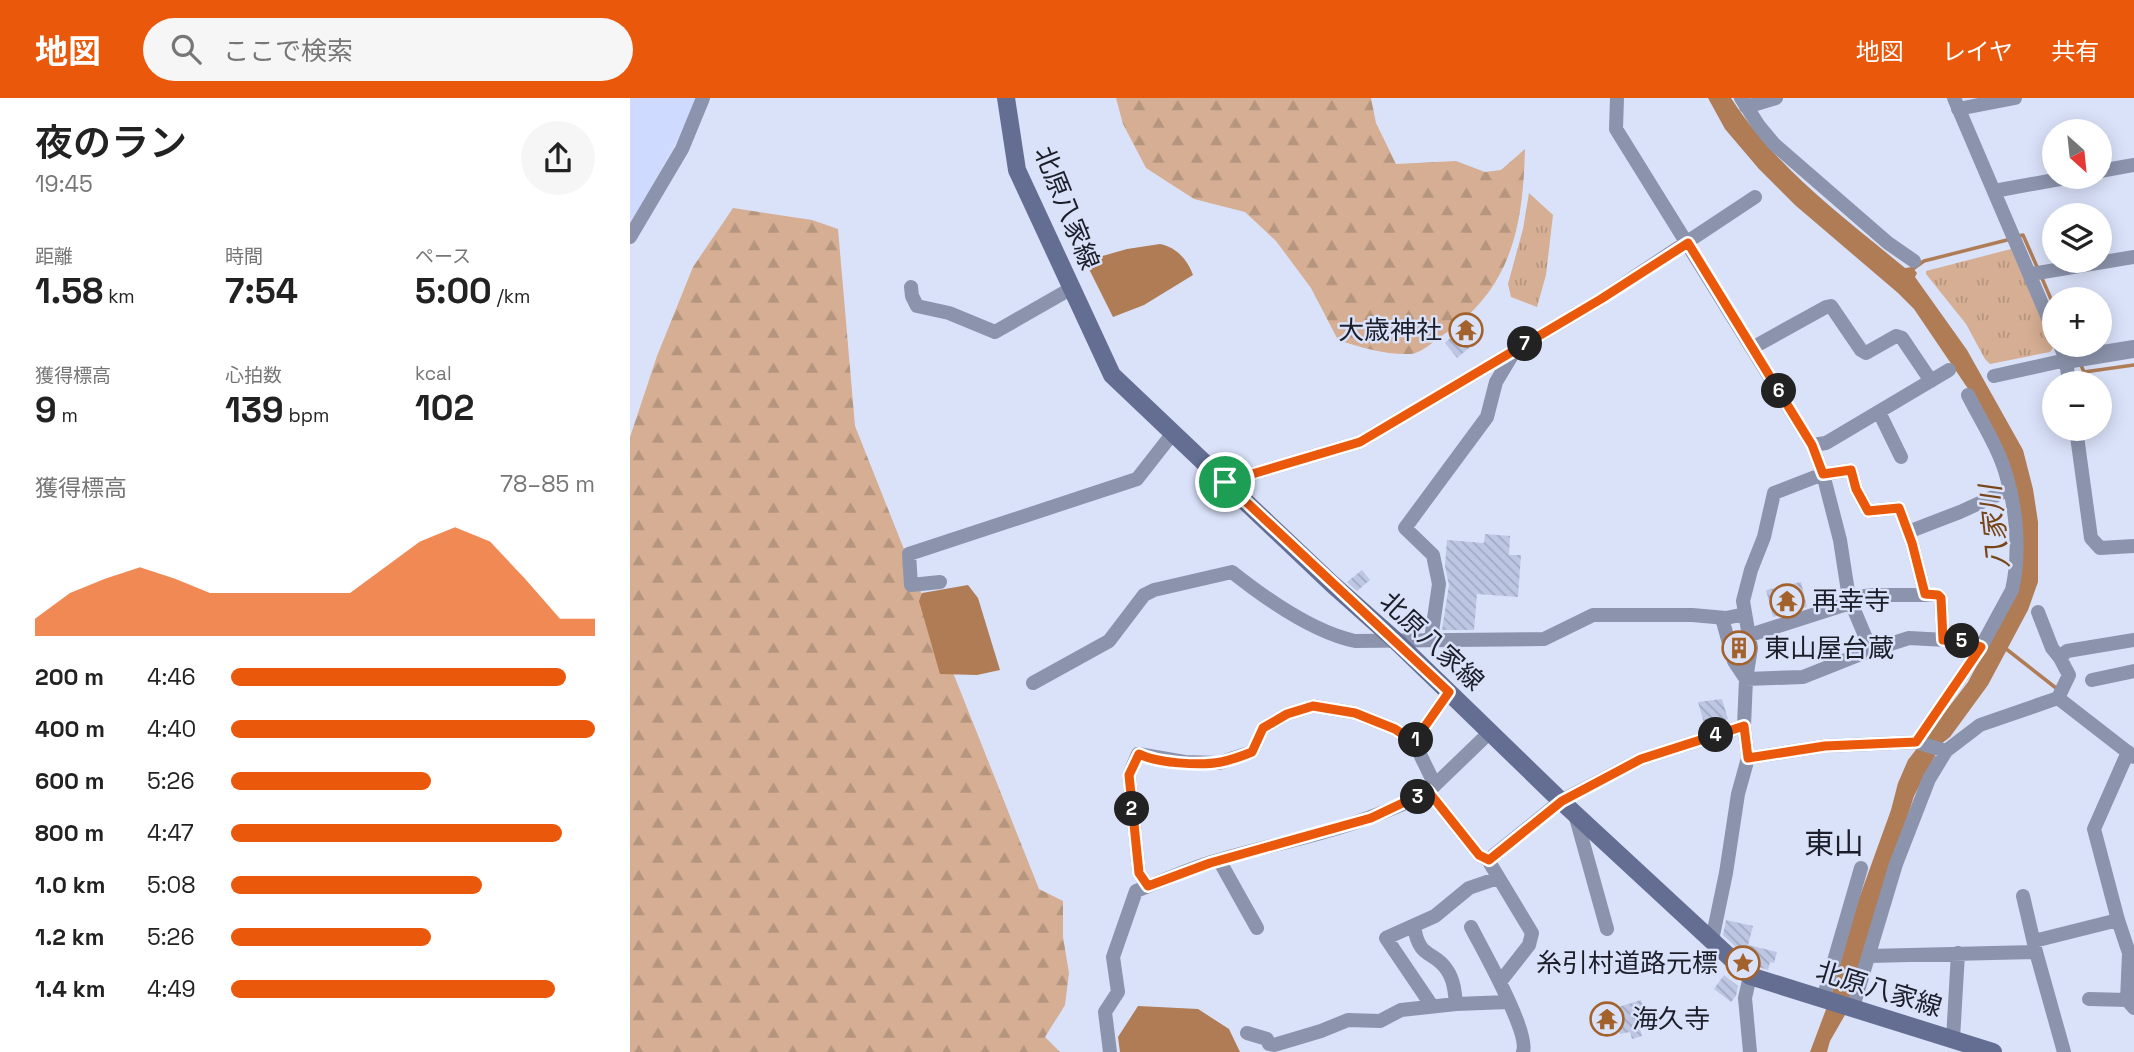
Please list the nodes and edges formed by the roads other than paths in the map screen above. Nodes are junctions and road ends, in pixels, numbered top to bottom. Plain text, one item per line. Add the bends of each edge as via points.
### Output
1 (704, 98) edge
2 (1006, 98) edge
3 (1617, 98) edge
4 (1776, 98) edge
5 (2015, 98) edge
6 (1743, 102) edge
7 (1956, 103) edge
8 (2134, 165) edge
9 (2112, 169) edge
10 (2042, 182) edge
11 (1994, 191) junction
12 (1755, 197) dead end
13 (630, 237) edge
14 (1688, 243) junction
15 (2134, 257) edge
16 (1914, 261) dead end
17 (2031, 274) junction
18 (911, 287) dead end
19 (1072, 288) junction
20 (2042, 302) edge
21 (1752, 348) junction
22 (2134, 349) edge
23 (1515, 350) junction
24 (2112, 350) edge
25 (2049, 357) edge
26 (1949, 370) dead end
27 (1994, 376) dead end
28 (1931, 381) junction
29 (1968, 395) dead end
30 (1879, 412) junction
31 (1173, 433) junction
32 (2078, 441) edge
33 (1812, 445) junction
34 (1901, 457) dead end
35 (1823, 474) junction
36 (1225, 482) junction
37 (2010, 489) junction
38 (1908, 532) junction
39 (2134, 546) edge
40 (940, 582) dead end
41 (1925, 594) junction
42 (1850, 601) junction
43 (2038, 612) dead end
44 (1745, 614) junction
45 (1721, 618) junction
46 (1750, 635) junction
47 (1431, 639) junction
48 (1395, 640) junction
49 (1943, 640) junction
50 (2134, 640) edge
51 (1981, 647) junction
52 (1871, 650) junction
53 (2060, 658) junction
54 (2134, 671) edge
55 (1746, 678) junction
56 (2092, 680) dead end
57 (1033, 682) dead end
58 (1449, 692) junction
59 (2057, 698) junction
60 (1744, 726) junction
61 (1490, 732) junction
62 (1414, 742) junction
63 (1916, 742) junction
64 (1946, 751) junction
65 (2131, 755) edge
66 (1748, 758) junction
67 (1432, 788) junction
68 (1562, 801) junction
69 (1575, 814) junction
70 (1219, 860) junction
71 (1489, 860) junction
72 (1861, 868) dead end
73 (1498, 878) junction
74 (1148, 886) junction
75 (2023, 896) dead end
76 (2118, 920) junction
77 (1414, 926) junction
78 (1471, 927) dead end
79 (1257, 928) dead end
80 (1607, 929) dead end
81 (1712, 940) junction
82 (2035, 947) junction
83 (1958, 953) junction
84 (1869, 956) junction
85 (1750, 976) junction
86 (1500, 982) junction
87 (1823, 999) junction
88 (2089, 999) dead end
89 (1508, 1002) junction
90 (1456, 1004) junction
91 (2131, 1004) edge
92 (1432, 1006) junction
93 (1853, 1007) junction
94 (1247, 1033) dead end
95 (1953, 1039) junction
96 (1969, 1049) edge
97 (1110, 1052) edge
98 (1523, 1052) edge
99 (1750, 1052) edge
100 (1993, 1052) edge
101 (2064, 1052) edge

1 - 13 street via 682,149
2 - 19 main road, 北原八家線 via 1017,170
3 - 14 street via 1616,128
4 - 6 street
5 - 7 street
6 - 16 street via 1774,144
7 - 11 street
8 - 9 street
10 - 11 street
11 - 17 street
12 - 14 street
14 - 21 street
14 - 23 street
15 - 17 street
17 - 20 street
18 - 19 street via 917,306 995,332
19 - 31 main road, 北原八家線 via 1112,375
21 - 28 street via 1831,306 1861,351 1866,353 1896,336 1902,338
21 - 33 street
22 - 24 street
23 - 36 street via 1360,442
23 - 47 street via 1496,382 1487,417 1405,528 1433,555 1438,584
25 - 27 street
26 - 28 street
28 - 30 street
29 - 37 street
30 - 33 street via 1826,443
30 - 34 street
31 - 36 main road, 北原八家線
31 - 40 street via 1137,479 909,554 911,585
32 - 39 street via 2091,538 2101,548
33 - 35 street
35 - 38 street via 1851,470 1868,511 1899,508
35 - 42 street
35 - 44 street via 1774,493 1743,601
36 - 48 main road, 北原八家線
37 - 38 street
37 - 51 street via 2018,555 2014,583
38 - 41 street
41 - 42 street
41 - 49 street via 1941,598
42 - 46 street
42 - 52 street
43 - 53 street
44 - 45 street
44 - 46 street
45 - 47 street via 1593,615 1544,639
45 - 55 street via 1734,661
46 - 55 street
47 - 48 street
48 - 57 street via 1331,636 1232,572 1144,595 1109,641
48 - 58 main road, 北原八家線
49 - 51 street
49 - 52 street via 1909,638
50 - 53 street via 2067,651
51 - 63 street
52 - 55 street via 1803,677
53 - 59 street via 2069,675
54 - 56 street
55 - 60 street
58 - 61 main road, 北原八家線
58 - 62 street
59 - 64 street via 1980,725
59 - 65 street
60 - 66 street
60 - 68 street via 1641,759
61 - 67 street
61 - 68 main road, 北原八家線
62 - 67 street
62 - 74 street via 1355,713 1313,706 1263,728 1252,752 1219,763 1139,754 1129,775 1139,873
63 - 64 street
63 - 66 street via 1825,746
64 - 84 street via 1929,779 1896,863
65 - 76 street via 2094,829
66 - 81 street
67 - 70 street via 1371,818
67 - 71 street via 1479,855
68 - 69 main road, 北原八家線
68 - 71 street
69 - 80 street
69 - 81 main road, 北原八家線
70 - 74 street
70 - 79 street
71 - 73 street
72 - 87 street
73 - 77 street via 1469,888 1435,916
73 - 86 street via 1532,939
74 - 97 street via 1136,891 1113,957 1118,992 1105,1012
75 - 82 street
76 - 82 street
76 - 91 street via 2129,953
77 - 90 street via 1418,944 1446,968
77 - 92 street via 1386,938
78 - 86 street
81 - 85 main road, 北原八家線
82 - 83 street
82 - 101 street
83 - 84 street
83 - 95 street
84 - 93 street
85 - 87 main road, 北原八家線
85 - 99 street via 1745,998
86 - 89 street
87 - 93 main road, 北原八家線
88 - 91 street
89 - 90 street
89 - 98 street via 1522,1033
90 - 92 street
92 - 94 street via 1401,1010 1380,1021 1348,1020 1274,1045
93 - 95 main road, 北原八家線
95 - 96 main road, 北原八家線
96 - 100 main road, 北原八家線

